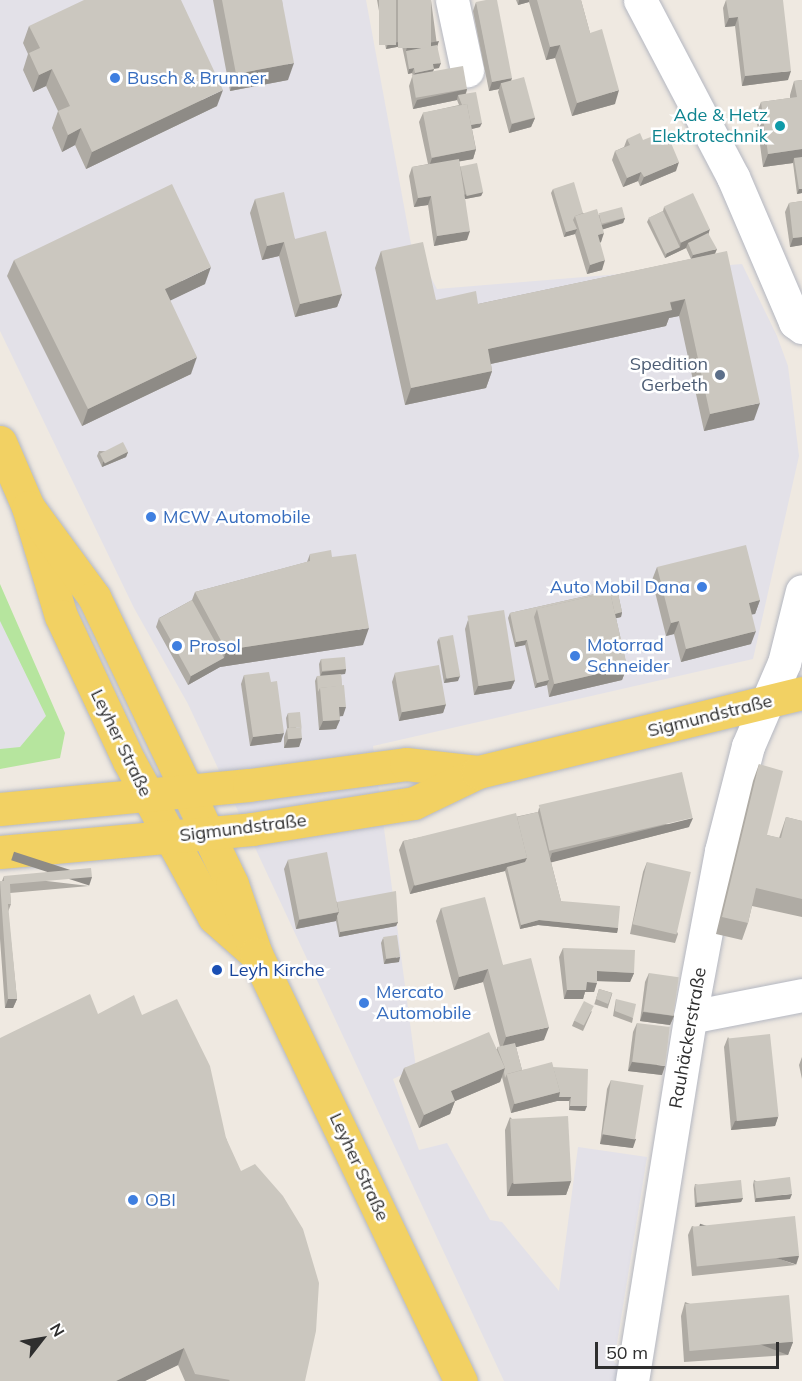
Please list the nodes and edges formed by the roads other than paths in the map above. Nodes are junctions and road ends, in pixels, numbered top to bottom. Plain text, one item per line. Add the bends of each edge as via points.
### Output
1 (452, 0) edge
2 (640, 0) edge
3 (467, 70) dead end
4 (802, 327) edge
5 (0, 442) edge
6 (28, 507) junction
7 (802, 591) edge
8 (802, 693) edge
9 (768, 701) junction
10 (478, 772) junction
11 (186, 791) junction
12 (146, 795) junction
13 (0, 809) edge
14 (207, 833) junction
15 (168, 837) junction
16 (0, 852) edge
17 (256, 954) junction
18 (802, 995) edge
19 (690, 1017) junction
20 (457, 1380) edge
21 (632, 1381) edge

1 - 3 street
2 - 4 street via 734,177 795,322
5 - 6 main road, Leyher Straße
6 - 11 main road, Leyher Straße via 94,597
6 - 12 main road, Leyher Straße via 61,616
7 - 9 street, Rauhäckerstraße via 784,663
8 - 9 main road, Sigmundstraße
9 - 10 main road, Sigmundstraße
9 - 19 street, Rauhäckerstraße via 748,746 735,793
10 - 11 main road, Sigmundstraße via 406,764
10 - 14 main road, Sigmundstraße via 414,803
11 - 12 main road, Sigmundstraße
11 - 14 main road, Leyher Straße
12 - 13 main road, Sigmundstraße
12 - 15 main road, Leyher Straße
14 - 15 main road, Sigmundstraße
14 - 17 main road, Leyher Straße via 242,906
15 - 16 main road, Sigmundstraße
15 - 17 main road, Leyher Straße via 214,917
17 - 20 main road, Leyher Straße
18 - 19 street
19 - 21 street, Rauhäckerstraße

